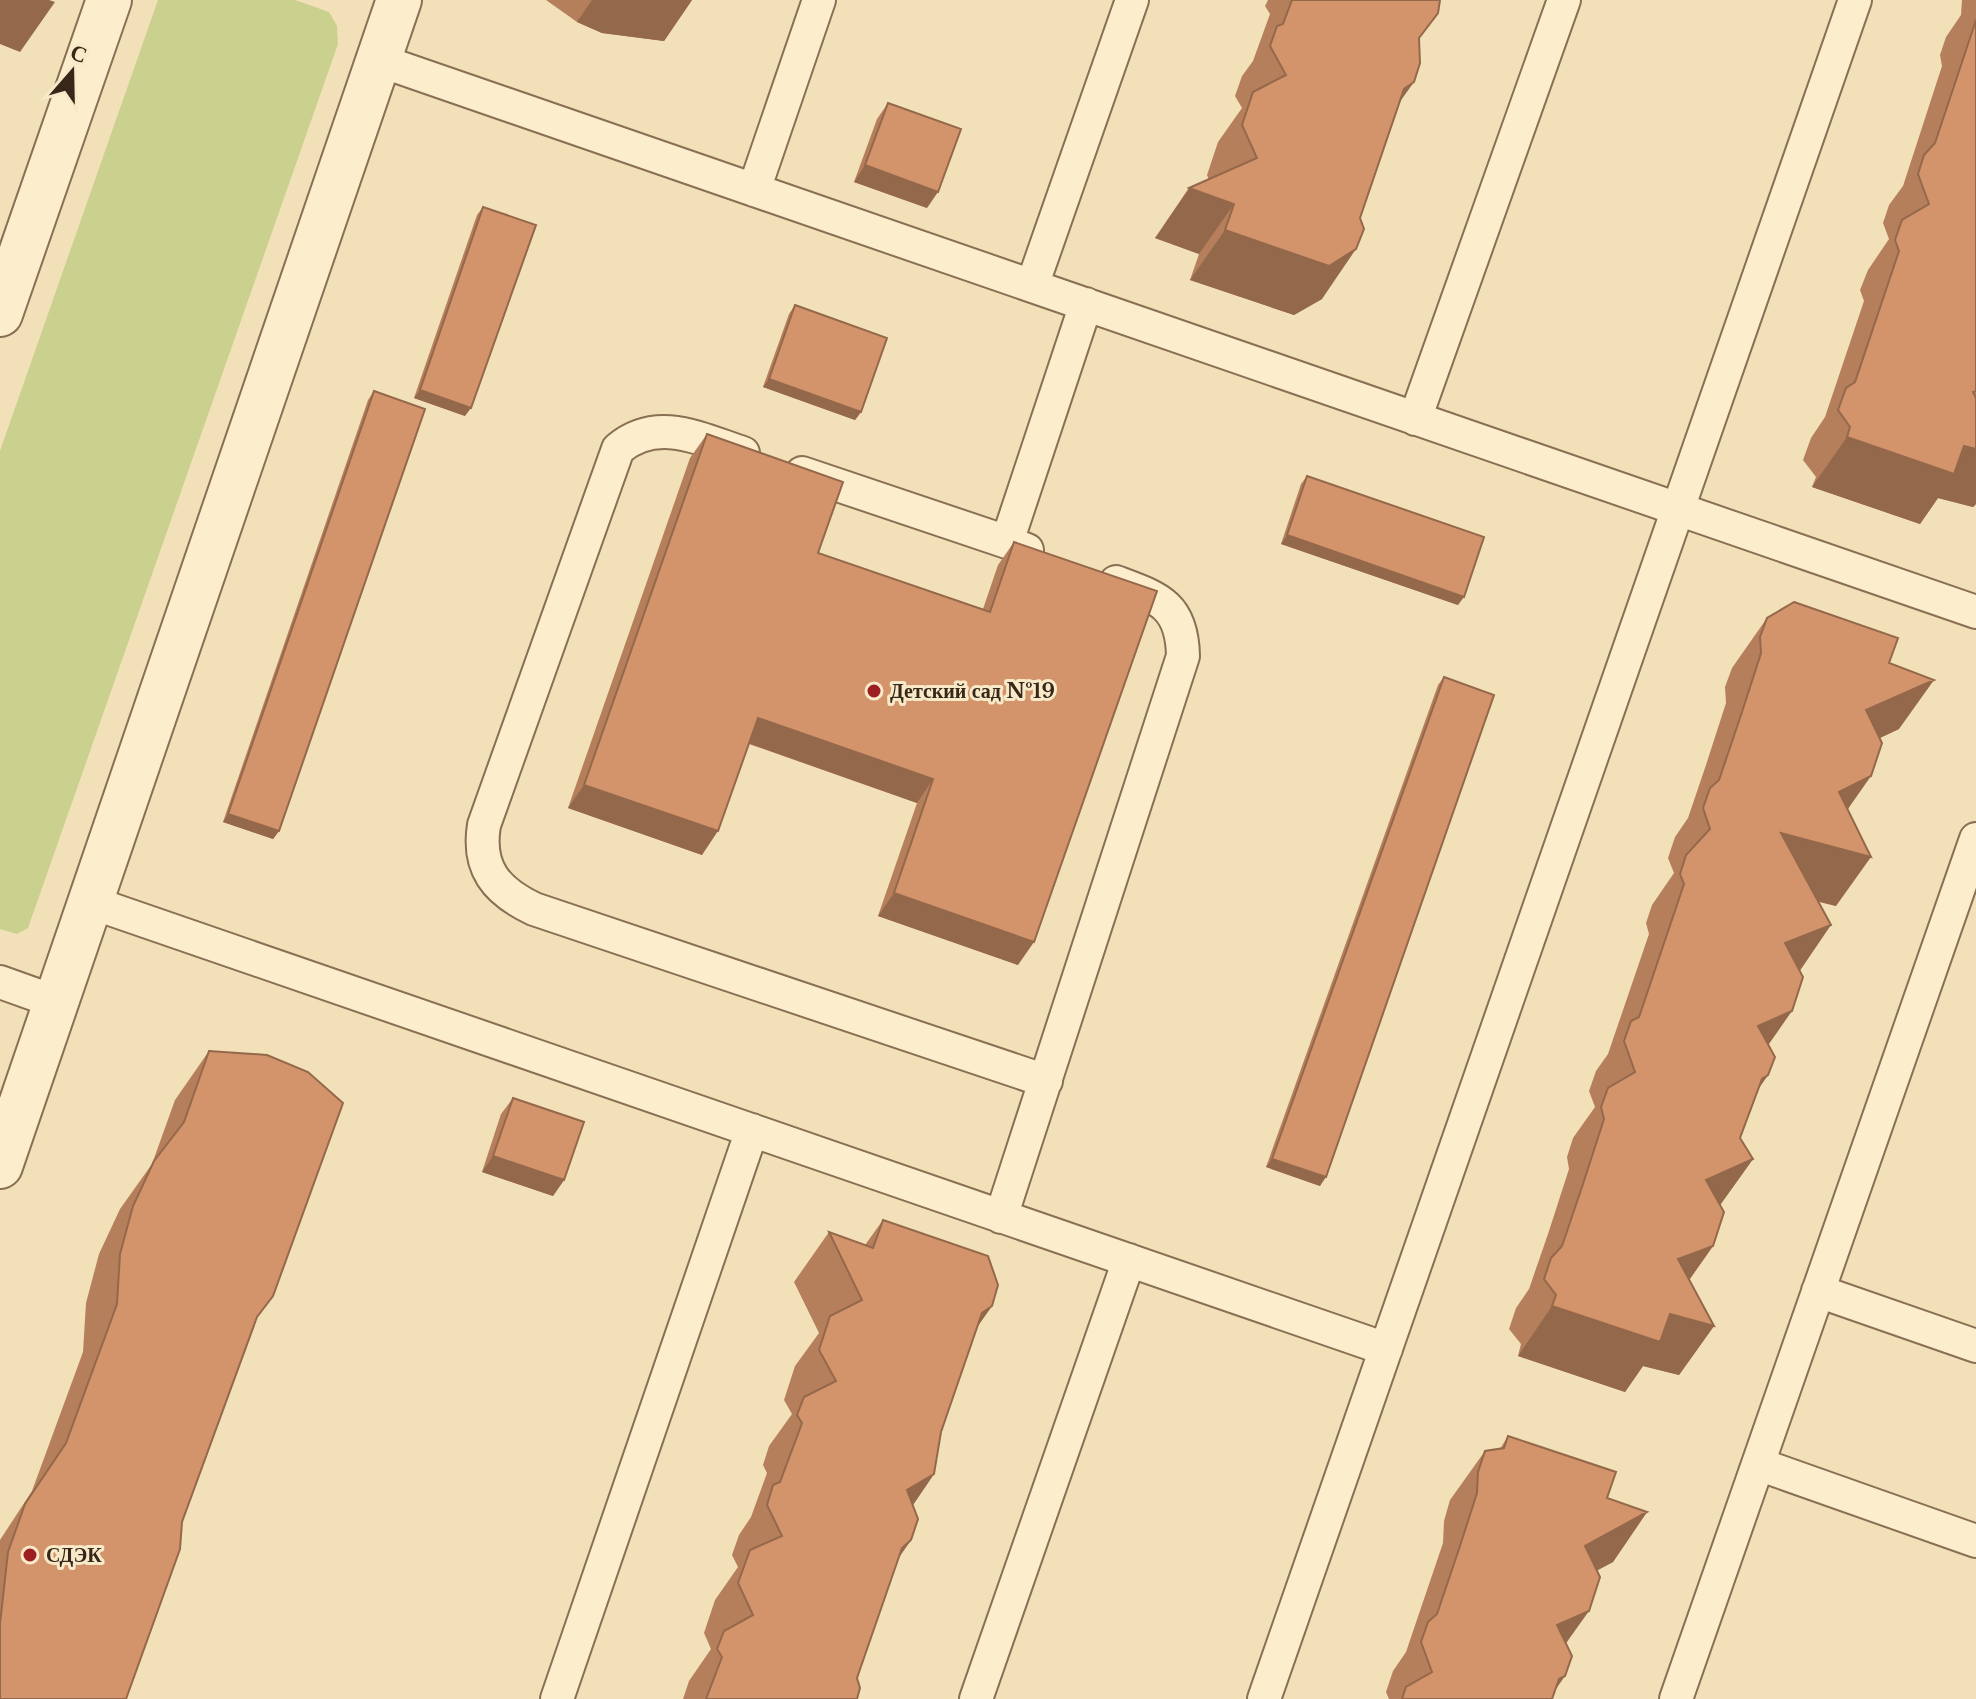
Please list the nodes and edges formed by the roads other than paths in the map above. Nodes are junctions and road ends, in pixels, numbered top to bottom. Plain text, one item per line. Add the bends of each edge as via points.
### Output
1 (109, 0) edge
2 (399, 0) edge
3 (819, 0) edge
4 (1132, 0) edge
5 (1564, 0) edge
6 (1855, 0) edge
7 (378, 60) junction
8 (754, 190) junction
9 (1032, 286) junction
10 (1086, 304) junction
11 (0, 314) edge
12 (1415, 419) junction
13 (1678, 509) junction
14 (1007, 542) junction
15 (1050, 558) edge
16 (1093, 573) edge
17 (1976, 612) edge
18 (1976, 839) edge
19 (90, 902) junction
20 (0, 982) edge
21 (56, 1002) junction
22 (1046, 1081) junction
23 (752, 1130) junction
24 (0, 1166) edge
25 (1001, 1217) junction
26 (1129, 1260) junction
27 (1818, 1291) junction
28 (1976, 1346) edge
29 (1386, 1349) junction
30 (1758, 1464) junction
31 (1976, 1541) edge
32 (557, 1699) edge
33 (976, 1699) edge
34 (1264, 1699) edge
35 (1676, 1699) edge

1 - 11 street
2 - 7 street
3 - 8 lane
4 - 9 lane
5 - 12 lane
6 - 13 lane
7 - 8 lane
7 - 19 street
8 - 9 lane
9 - 10 lane
10 - 12 lane
10 - 14 lane
12 - 13 lane
13 - 17 lane
13 - 29 lane
14 - 15 lane
14 - 22 lane via 687,434 642,433 628,440 611,462 484,825 483,857 499,889 534,909
16 - 22 lane via 1162,601 1174,614 1183,656
18 - 27 lane
19 - 21 street
19 - 23 lane
20 - 21 lane
21 - 24 street
22 - 25 lane
23 - 25 lane
23 - 32 lane
25 - 26 lane
26 - 29 lane
26 - 33 lane
27 - 28 lane
27 - 30 lane
29 - 34 lane
30 - 31 lane
30 - 35 lane

